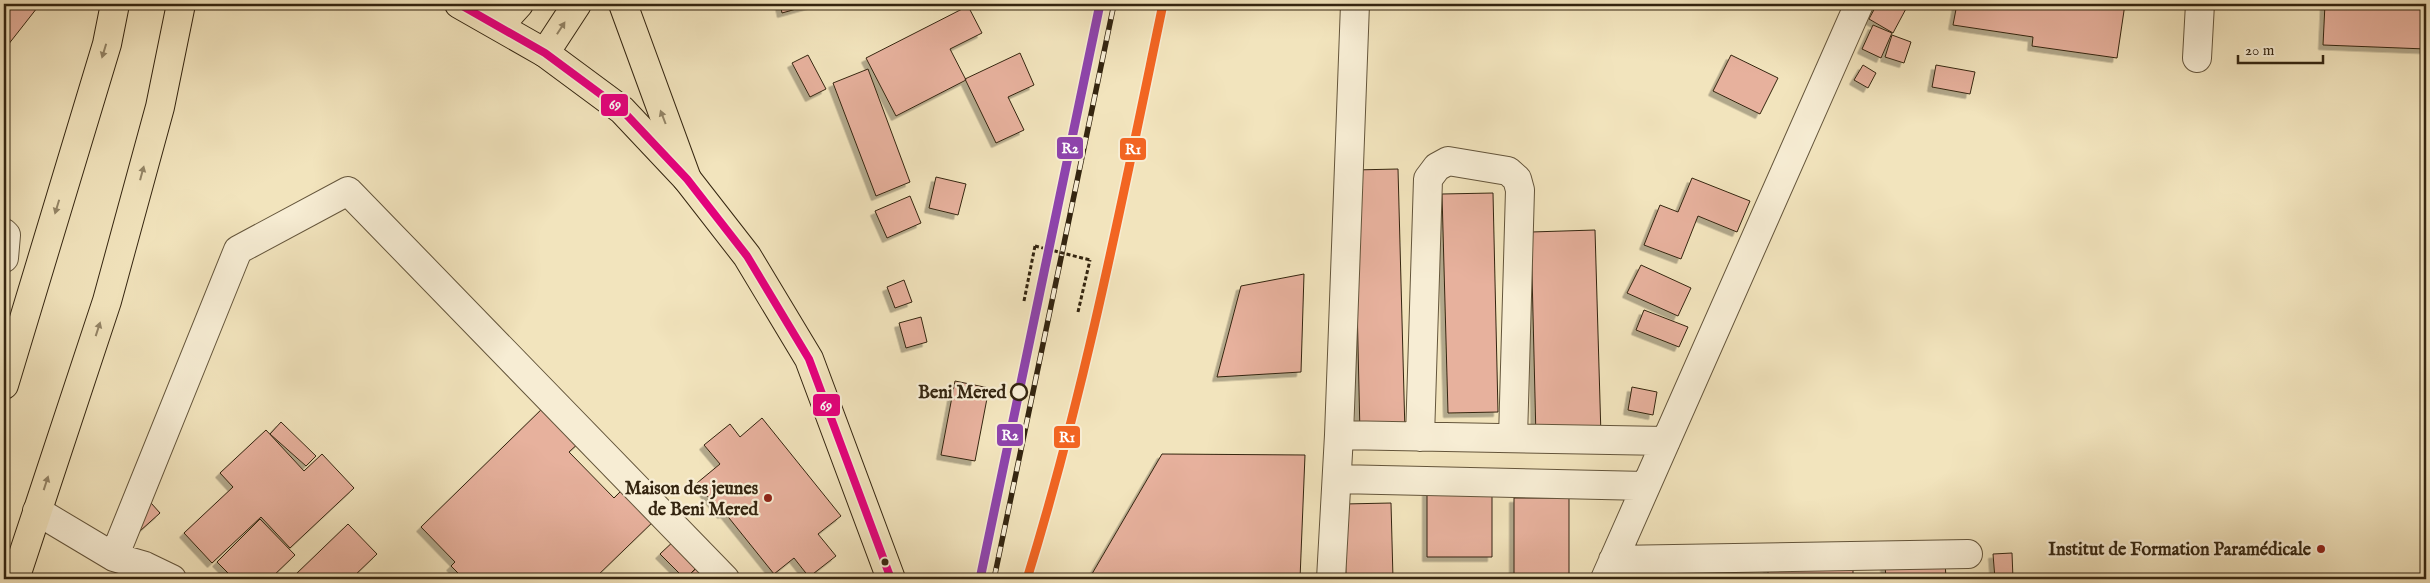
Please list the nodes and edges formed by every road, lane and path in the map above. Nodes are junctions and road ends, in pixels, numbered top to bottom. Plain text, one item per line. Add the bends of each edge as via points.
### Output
1 (115, 4) edge
2 (181, 4) edge
3 (459, 4) edge
4 (519, 4) edge
5 (577, 4) edge
6 (623, 4) edge
7 (1355, 4) edge
8 (1859, 4) edge
9 (2200, 4) edge
10 (500, 25) junction
11 (545, 53) junction
12 (2196, 58) dead end
13 (687, 179) junction
14 (4, 233) edge
15 (4, 258) edge
16 (1024, 301) dead end
17 (1078, 312) dead end
18 (4, 384) edge
19 (1339, 435) junction
20 (1420, 437) junction
21 (1513, 438) junction
22 (1666, 441) junction
23 (1337, 479) junction
24 (1646, 486) junction
25 (37, 511) junction
26 (1968, 554) dead end
27 (114, 557) junction
28 (1609, 570) edge
29 (142, 573) edge
30 (15, 579) edge
31 (172, 579) edge
32 (725, 579) edge
33 (891, 579) edge
34 (1331, 579) edge

1 -> 18 main road via 107,44
25 -> 2 main road via 107,301 160,107
3 - 10 main road
4 - 10 main road
11 -> 5 main road
13 -> 6 main road
7 - 19 street
8 - 22 street
9 - 12 street
10 - 11 main road
11 - 13 main road via 622,110
13 - 33 main road via 747,256 809,359
14 - 15 street
16 - 17 path, bridge via 1036,246 1090,260
19 - 20 street
19 - 23 street
20 - 21 street
20 - 21 street via 1428,179 1437,167 1448,161 1508,171 1520,190
21 - 22 street
22 - 24 street
23 - 24 street
23 - 34 street
24 - 28 street
25 - 27 street
25 - 30 main road
26 - 28 street
27 - 29 street
27 - 32 street via 238,250 348,191
29 - 31 street

